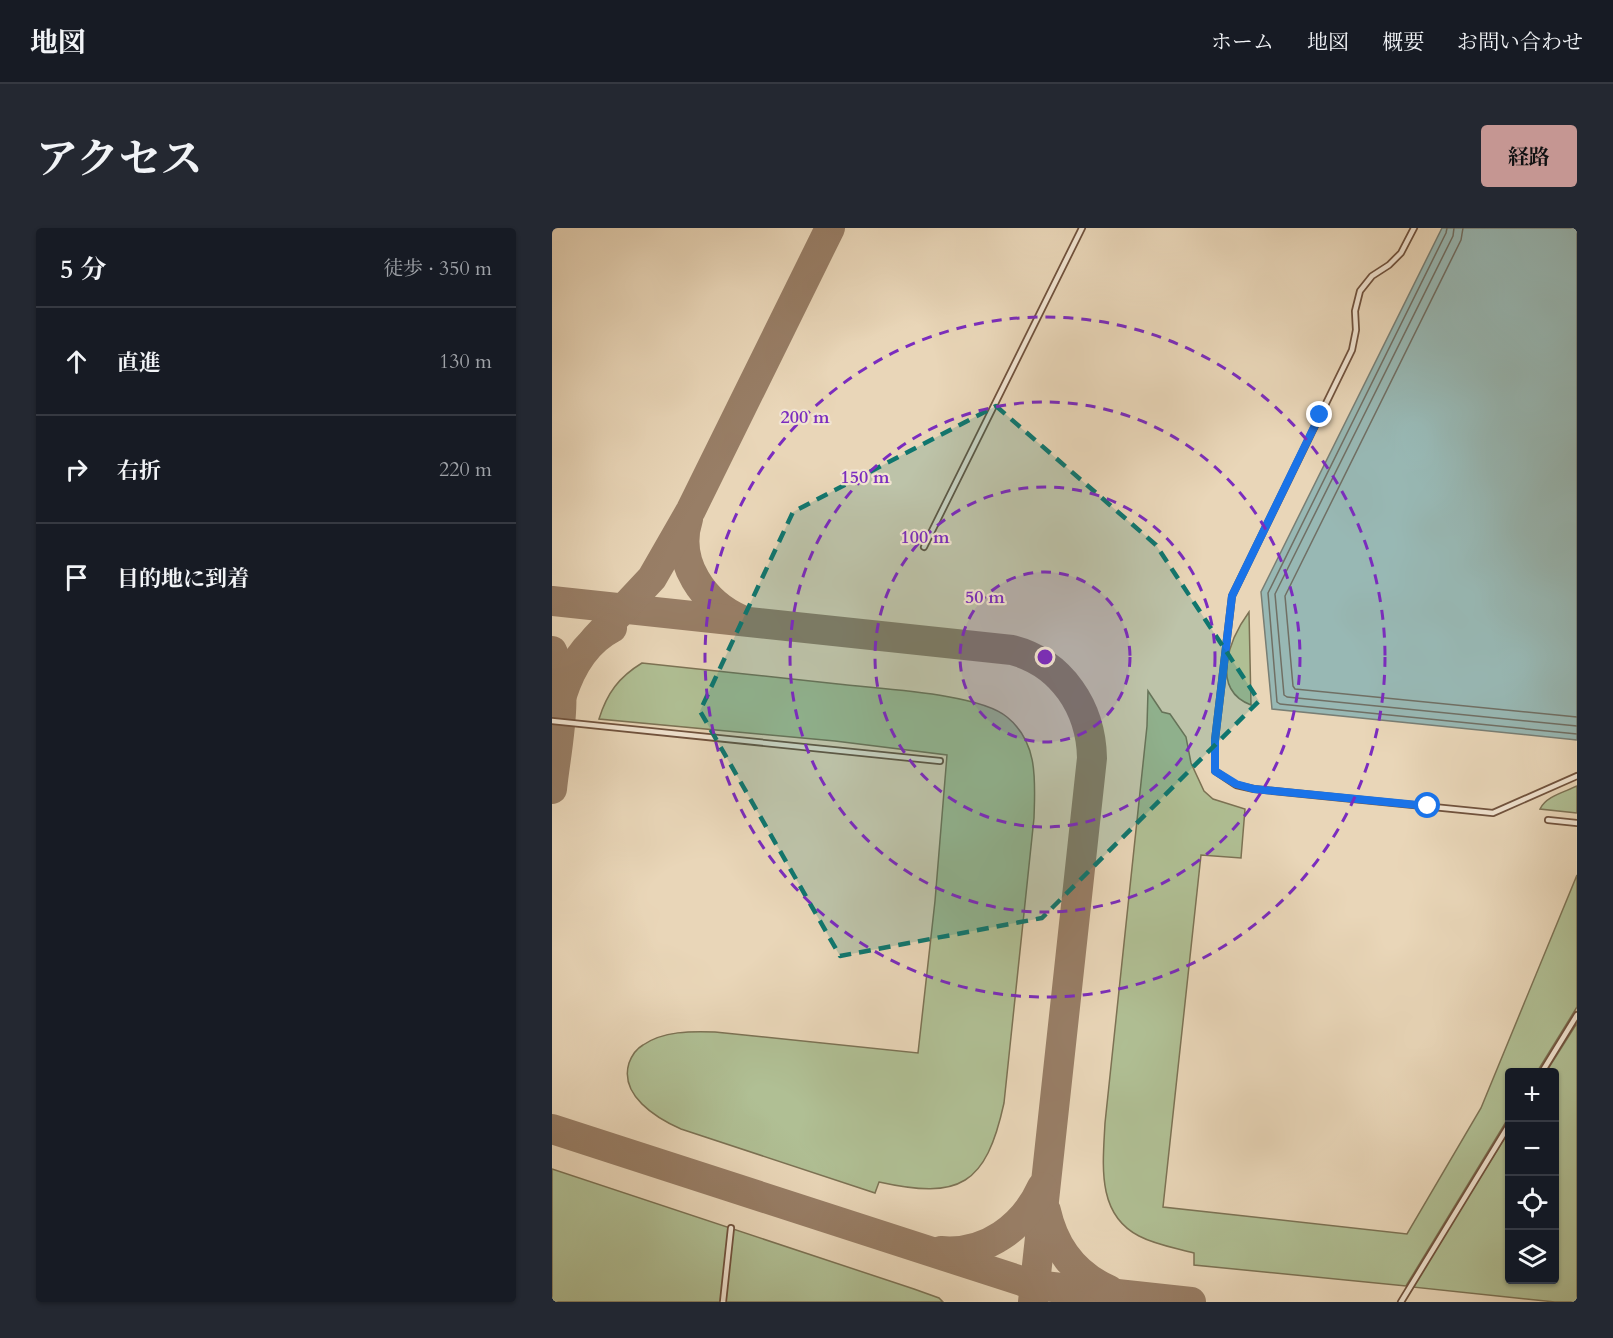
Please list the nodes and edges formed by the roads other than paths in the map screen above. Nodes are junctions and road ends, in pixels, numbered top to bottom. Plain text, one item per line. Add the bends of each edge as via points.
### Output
1 (1082, 228) edge
2 (1414, 228) edge
3 (924, 547) dead end
4 (552, 721) edge
5 (940, 761) dead end
6 (1577, 776) edge
7 (1548, 820) dead end
8 (1577, 823) edge
9 (1577, 1015) edge
10 (1544, 1068) edge
11 (1505, 1132) edge
12 (731, 1228) dead end
13 (723, 1302) edge
14 (1401, 1302) edge

1 - 3 lane
2 - 6 lane via 1401,253 1360,291 1352,350 1232,596 1215,771 1236,784 1254,789 1493,813
4 - 5 lane
7 - 8 lane
9 - 10 lane
11 - 14 lane
12 - 13 lane

